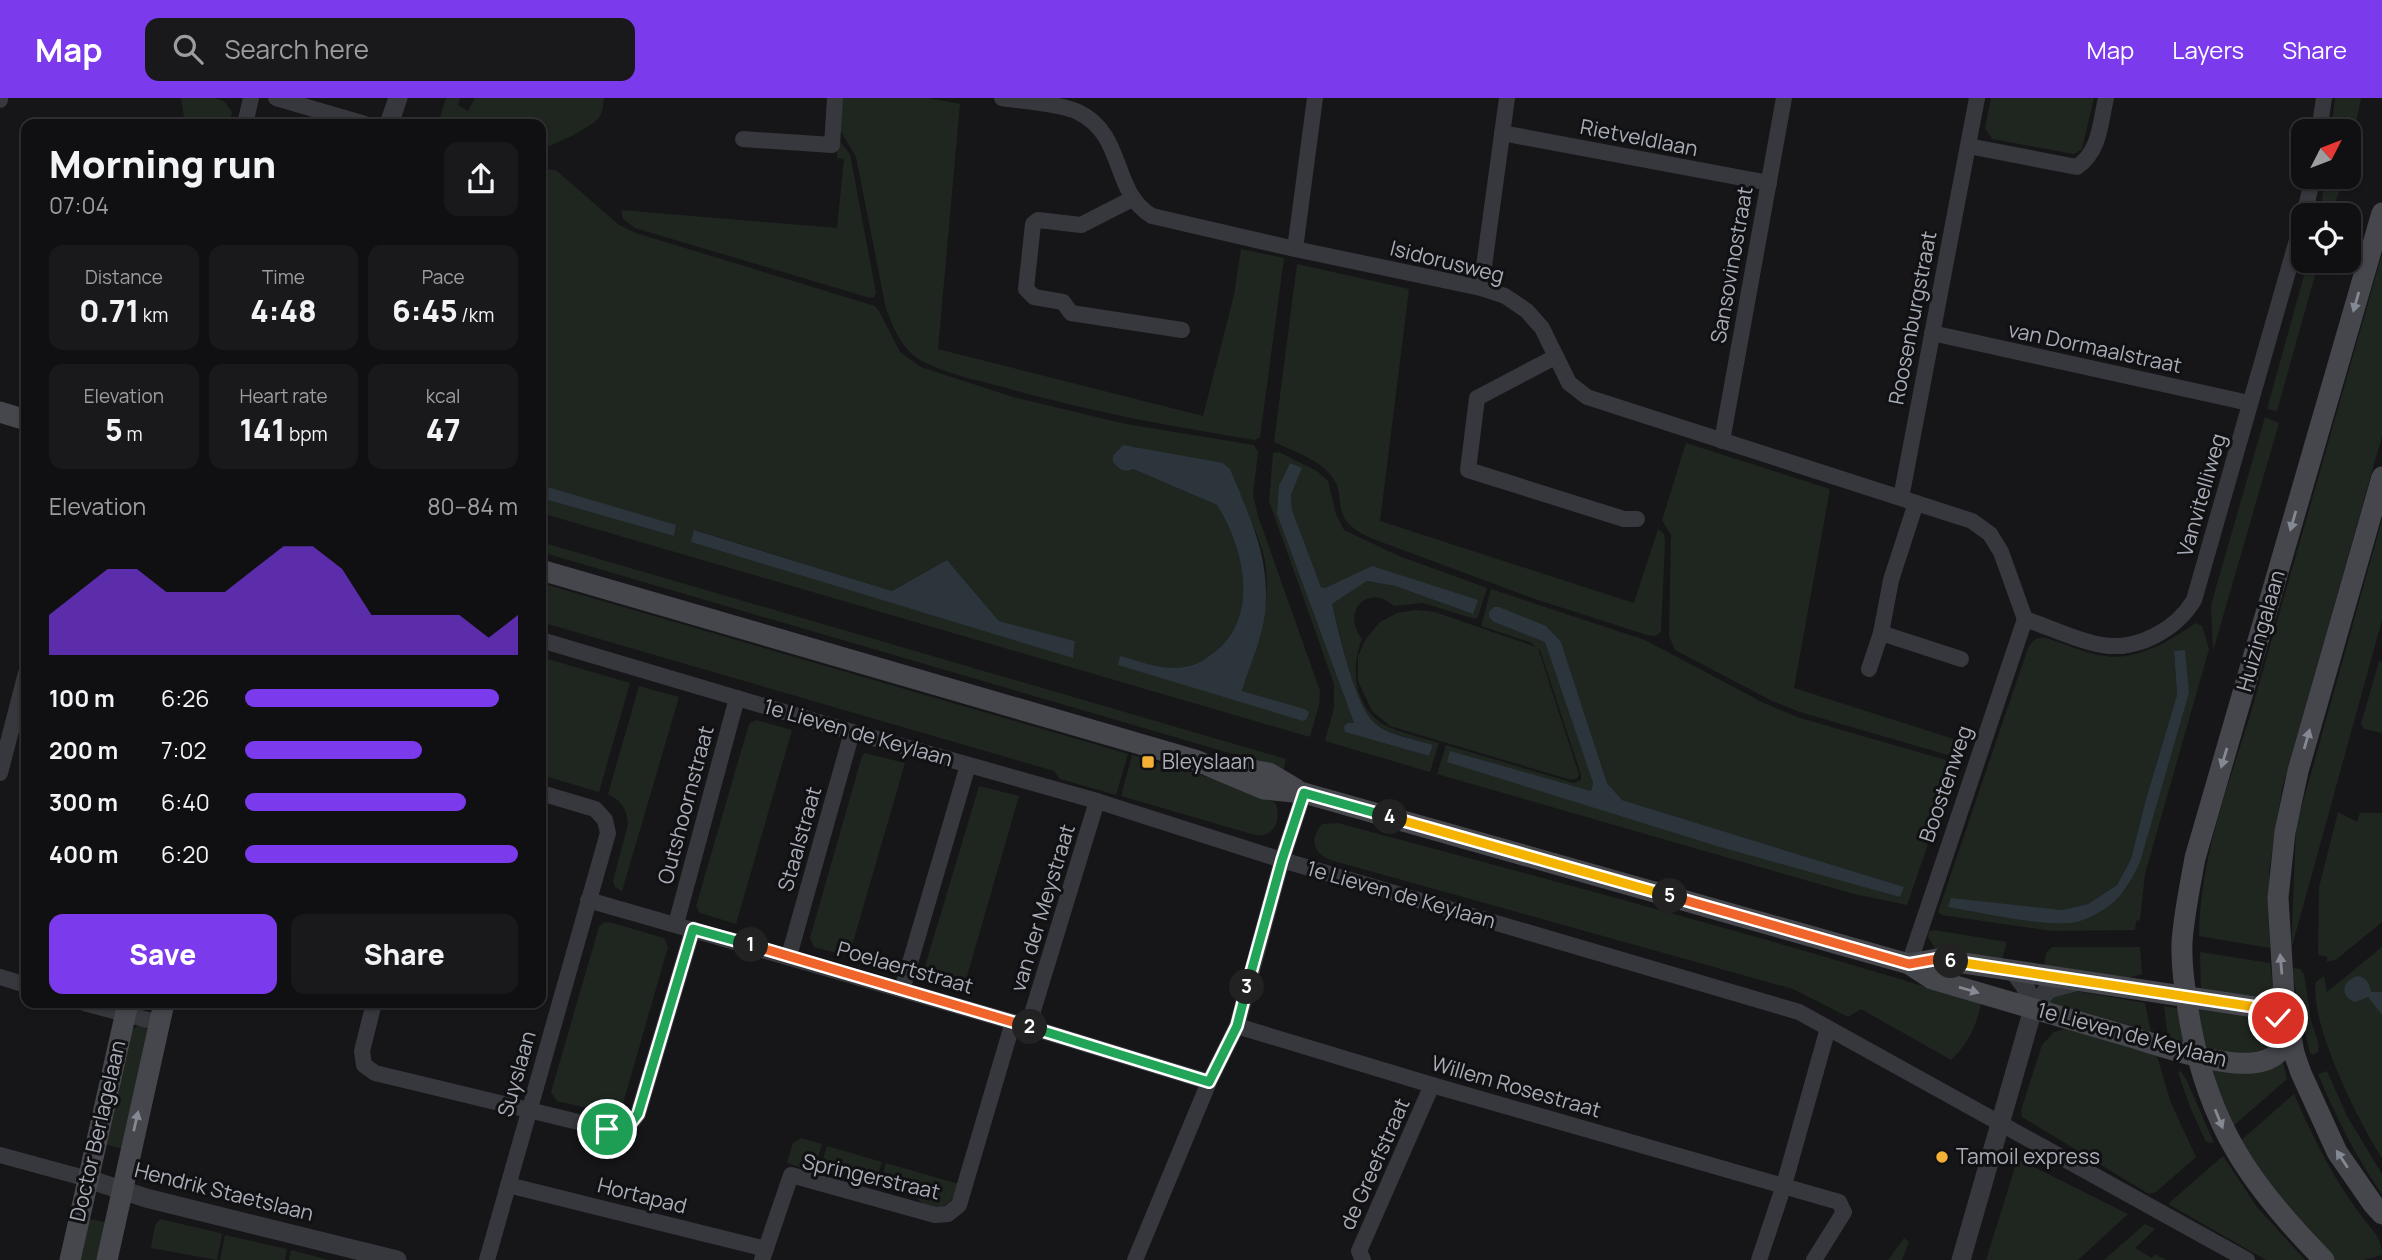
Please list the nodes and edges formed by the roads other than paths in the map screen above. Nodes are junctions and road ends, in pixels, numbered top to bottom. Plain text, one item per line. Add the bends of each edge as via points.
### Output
1 (251, 98) edge
2 (276, 98) edge
3 (398, 98) edge
4 (835, 98) edge
5 (1005, 98) edge
6 (1315, 98) edge
7 (1507, 98) edge
8 (1784, 98) edge
9 (1976, 98) edge
10 (2106, 98) edge
11 (2324, 98) edge
12 (247, 119) edge
13 (348, 119) edge
14 (391, 119) edge
15 (2321, 119) edge
16 (1502, 133) junction
17 (743, 139) dead end
18 (1968, 146) junction
19 (1769, 183) junction
20 (1132, 199) junction
21 (2382, 213) edge
22 (1295, 249) junction
23 (2291, 261) edge
24 (1482, 288) junction
25 (1182, 330) dead end
26 (1932, 333) junction
27 (1555, 357) junction
28 (2249, 403) junction
29 (0, 412) edge
30 (21, 418) edge
31 (1722, 440) junction
32 (2382, 477) edge
33 (1908, 501) junction
34 (1637, 519) dead end
35 (546, 571) edge
36 (2025, 619) junction
37 (1881, 633) junction
38 (546, 641) edge
39 (1961, 659) dead end
40 (1869, 669) dead end
41 (21, 692) edge
42 (737, 698) junction
43 (852, 732) junction
44 (968, 765) junction
45 (0, 773) edge
46 (1304, 793) junction
47 (546, 794) edge
48 (1097, 802) junction
49 (1282, 860) junction
50 (588, 900) junction
51 (676, 924) junction
52 (693, 929) junction
53 (789, 956) junction
54 (1909, 964) junction
55 (2013, 970) junction
56 (0, 977) edge
57 (2078, 981) junction
58 (21, 983) edge
59 (902, 989) junction
60 (2186, 996) junction
61 (126, 1008) edge
62 (373, 1008) edge
63 (2033, 1009) junction
64 (161, 1013) edge
65 (1021, 1024) junction
66 (1237, 1026) junction
67 (1828, 1028) junction
68 (2290, 1031) junction
69 (2196, 1055) junction
70 (1209, 1082) junction
71 (1432, 1085) junction
72 (529, 1110) junction
73 (2001, 1124) junction
74 (0, 1155) edge
75 (88, 1179) junction
76 (508, 1185) junction
77 (1784, 1185) junction
78 (120, 1190) junction
79 (2382, 1214) edge
80 (764, 1254) edge
81 (70, 1260) edge
82 (107, 1260) edge
83 (397, 1260) edge
84 (487, 1260) edge
85 (1135, 1260) edge
86 (1363, 1260) edge
87 (1759, 1260) edge
88 (1814, 1260) edge
89 (1961, 1260) edge
90 (2247, 1260) edge
91 (2324, 1260) edge

1 - 12 street
2 - 13 street
3 - 14 street
4 - 17 street via 832,145
5 - 20 street via 1076,111 1094,122 1110,142
6 - 22 street
7 - 16 street
8 - 19 street, Sansovinostraat
9 - 18 street, Roosenburgstraat
10 - 18 street via 2095,150 2077,167
11 - 15 street
16 - 19 street, Rietveldlaan
16 - 24 street
18 - 26 street, Roosenburgstraat
19 - 31 street, Sansovinostraat
20 - 22 street, Isidorusweg via 1152,216
20 - 25 street via 1081,225 1038,220 1033,224 1026,289 1034,297 1063,302 1071,313
21 -> 60 main road, Huizingalaan via 2195,858 2182,945
22 - 24 street, Isidorusweg
23 - 28 street, Vanvitelliweg
24 - 27 street, Isidorusweg via 1527,311 1542,328
26 - 28 street, van Dormaalstraat
26 - 33 street, Roosenburgstraat
27 - 31 street, Isidorusweg via 1569,383 1587,397
27 - 34 street via 1477,398 1468,470 1624,519
28 - 36 street, Vanvitelliweg via 2187,612 2168,629 2120,646 2101,645
29 - 30 main road
31 - 33 street, Isidorusweg
68 -> 32 main road via 2280,961 2278,898 2285,832 2298,771
33 - 36 street, Isidorusweg via 1972,521 1990,534
33 - 37 street, Roosenburgstraat
35 - 46 main road, 1e Lieven de Keylaan via 1195,760 1269,773
36 - 54 street, Boostenweg
37 - 39 street
37 - 40 street, Roosenburgstraat
38 - 42 street, 1e Lieven de Keylaan
41 - 45 street
42 - 43 street, 1e Lieven de Keylaan
42 - 51 street, Outshoornstraat
43 - 44 street, 1e Lieven de Keylaan
43 - 53 street, Staalstraat
44 - 48 street, 1e Lieven de Keylaan
44 - 59 street
46 - 49 street
46 - 54 main road, 1e Lieven de Keylaan
47 - 50 street, Suyslaan via 595,809 605,820 608,833
48 - 49 street, 1e Lieven de Keylaan
48 - 65 street, van der Meystraat
49 - 66 street
49 - 67 street, 1e Lieven de Keylaan via 1799,1012
50 - 51 street, Poelaertstraat
50 - 72 street, Suyslaan
51 - 52 street, Poelaertstraat
52 - 53 street, Poelaertstraat
52 - 72 street via 638,1114 627,1128 607,1129
53 - 59 street, Poelaertstraat
54 - 55 main road, 1e Lieven de Keylaan via 1937,959
54 -> 63 main road, 1e Lieven de Keylaan via 1931,979
55 - 57 main road, 1e Lieven de Keylaan
55 - 63 street
56 - 58 street
57 - 60 main road, 1e Lieven de Keylaan
57 - 63 street via 2048,989
59 - 65 street, Poelaertstraat
60 - 68 main road, 1e Lieven de Keylaan via 2262,1008
60 - 69 main road, Huizingalaan
61 - 64 street
61 - 75 main road, Doctor Berlagelaan
62 - 72 street via 362,1051 364,1065 375,1073
63 - 69 main road, 1e Lieven de Keylaan
63 - 73 street
78 -> 64 main road, Doctor Berlagelaan
65 - 70 street, Poelaertstraat
65 - 80 street, Springerstraat via 959,1205 948,1214 935,1215 791,1175
66 - 70 street
66 - 71 street, Willem Rosestraat
67 - 73 street, 1e Lieven de Keylaan
67 - 77 street
68 - 69 main road, 1e Lieven de Keylaan via 2279,1053 2254,1063
79 -> 68 main road via 2337,1152 2301,1073
69 -> 91 main road, Huizingalaan via 2226,1137 2259,1187
70 - 85 street
71 - 77 street, Willem Rosestraat
71 - 86 street, de Greefstraat via 1359,1251
72 - 76 street, Suyslaan
73 - 89 street
73 - 90 street, 1e Lieven de Keylaan
74 - 75 street, Hendrik Staetslaan
75 - 78 street, Hendrik Staetslaan
75 - 81 main road, Doctor Berlagelaan
76 - 80 street, Hortapad
76 - 84 street, Suyslaan
77 - 87 street
77 - 88 street, Willem Rosestraat via 1843,1206 1844,1212
78 - 82 main road, Doctor Berlagelaan
78 - 83 street, Hendrik Staetslaan

